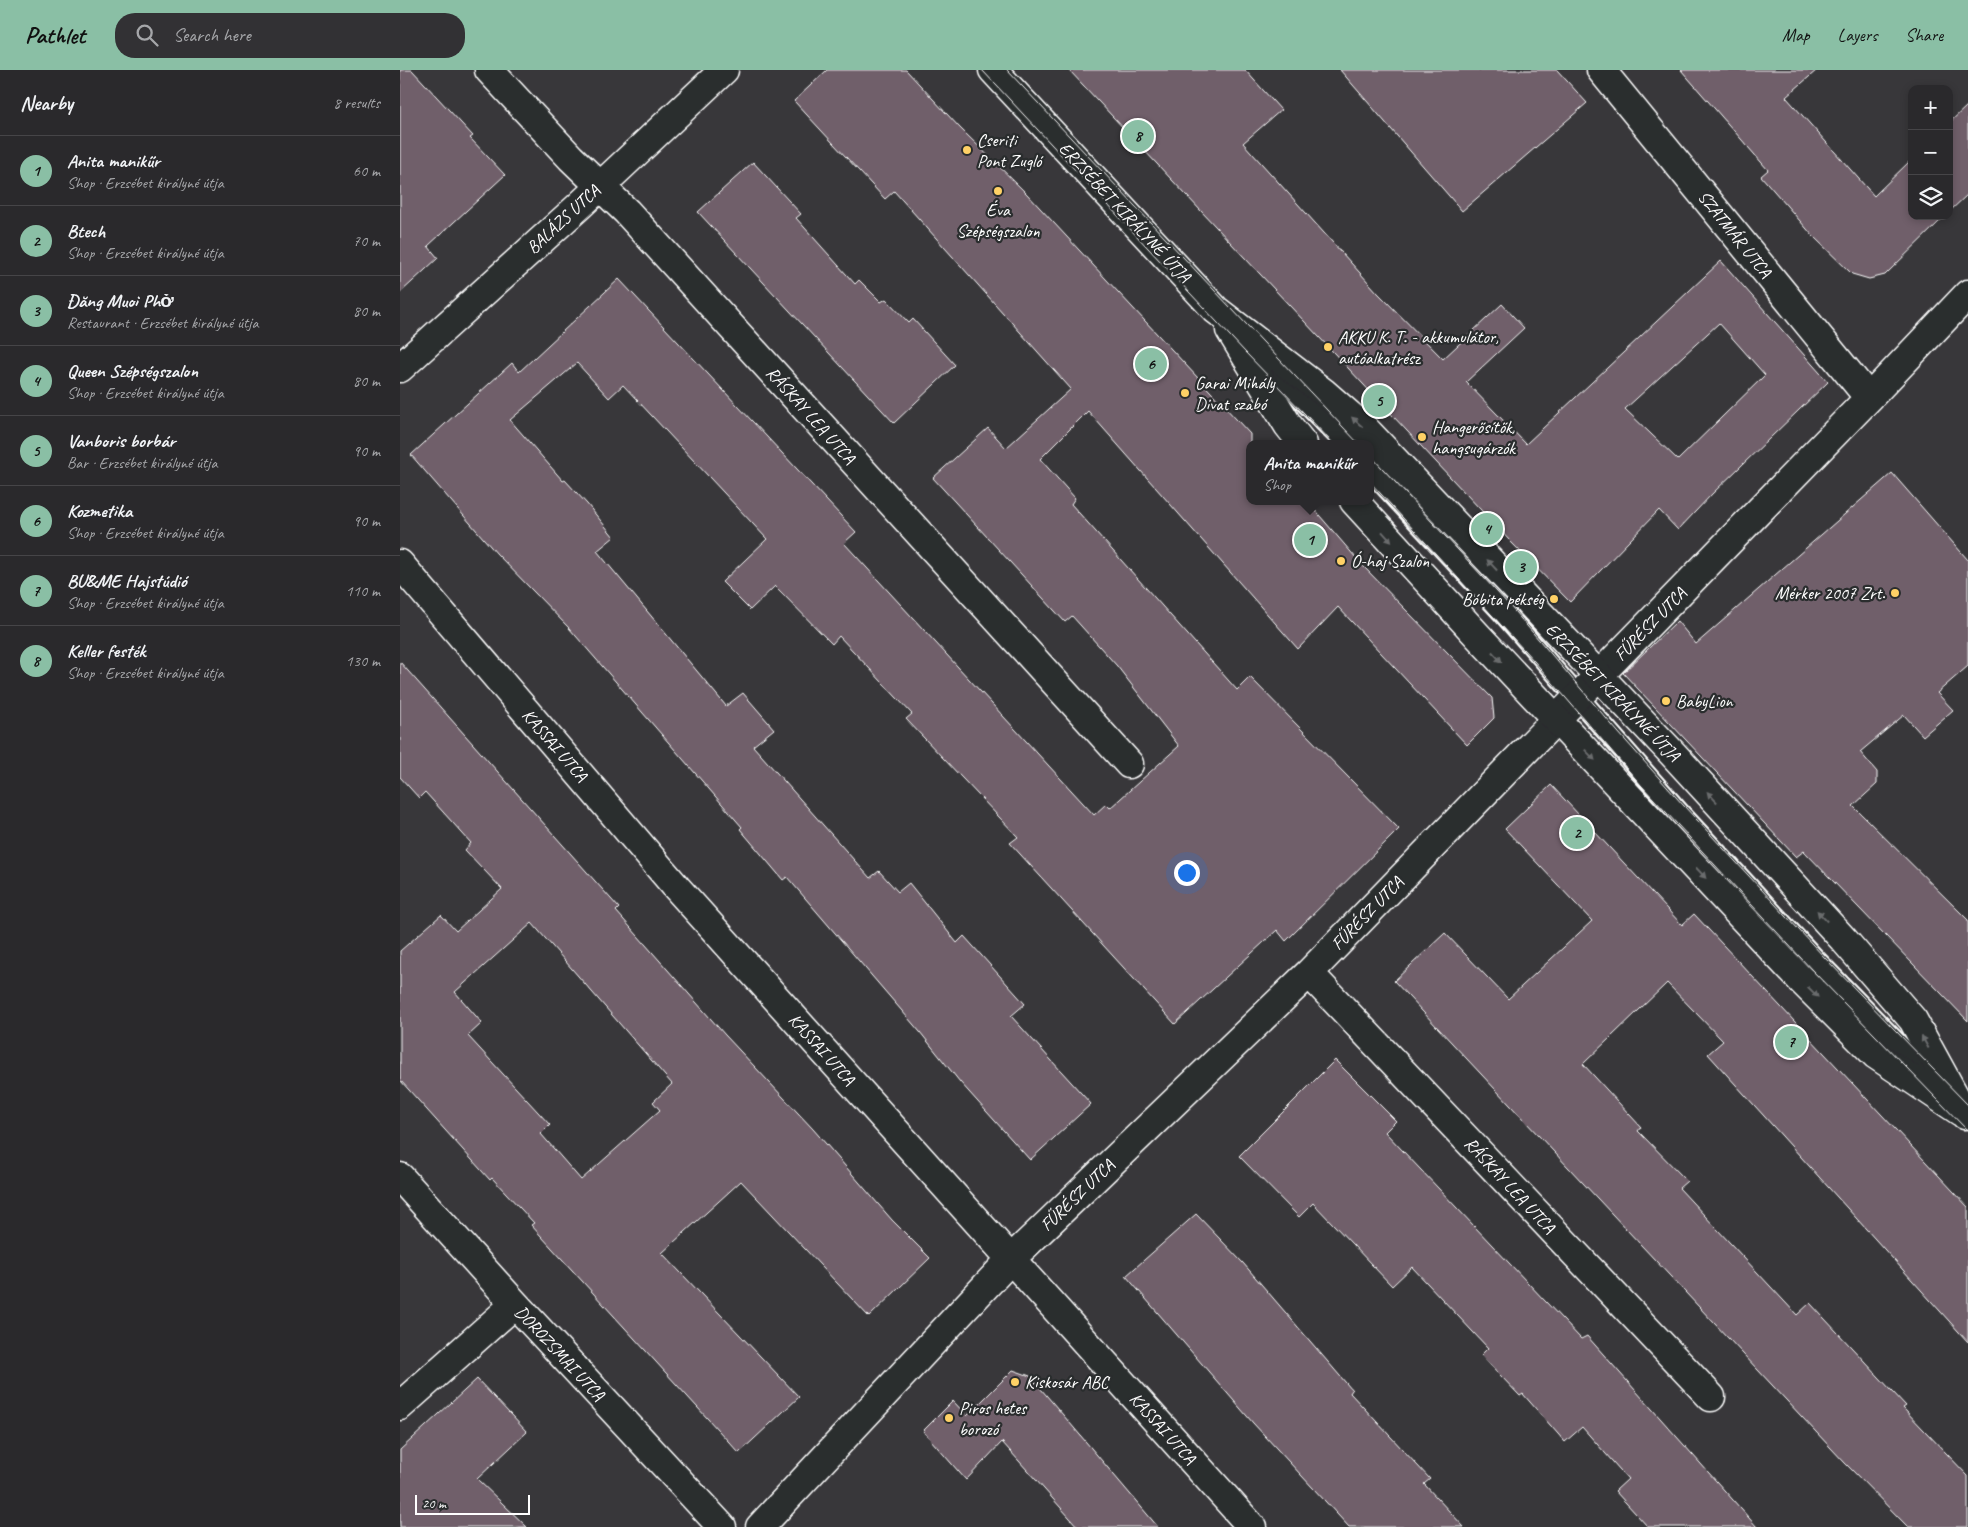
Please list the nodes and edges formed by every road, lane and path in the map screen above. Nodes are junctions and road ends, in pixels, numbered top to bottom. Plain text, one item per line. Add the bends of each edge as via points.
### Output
1 (489, 70) edge
2 (724, 70) edge
3 (993, 70) edge
4 (1601, 70) edge
5 (598, 186) junction
6 (1968, 294) edge
7 (1216, 310) junction
8 (400, 368) edge
9 (1869, 398) junction
10 (1300, 440) edge
11 (1343, 440) edge
12 (1374, 473) edge
13 (1358, 505) edge
14 (400, 564) edge
15 (1598, 676) junction
16 (1578, 698) junction
17 (1556, 720) junction
18 (1130, 764) dead end
19 (1309, 973) junction
20 (1967, 1117) edge
21 (400, 1177) edge
22 (1011, 1259) junction
23 (515, 1304) junction
24 (1710, 1397) dead end
25 (400, 1406) edge
26 (722, 1527) edge
27 (760, 1527) edge
28 (1252, 1527) edge

1 - 5 street, RÁSKAY LEA UTCA
2 - 5 street, BALÁZS UTCA
3 - 7 street, ERZSÉBET KIRÁLYNÉ ÚTJA
4 - 9 street, SZATMÁR UTCA
5 - 8 street, BALÁZS UTCA
5 - 18 street, RÁSKAY LEA UTCA via 634,220
6 - 9 street, FŰRÉSZ UTCA
7 - 10 street, ERZSÉBET KIRÁLYNÉ ÚTJA
7 - 11 lane
15 -> 7 street, ERZSÉBET KIRÁLYNÉ ÚTJA via 1363,428 1323,392
9 - 15 street, FŰRÉSZ UTCA
12 - 16 lane
13 -> 17 street
14 - 22 street, KASSAI UTCA via 677,888
15 - 16 street, FŰRÉSZ UTCA
20 -> 15 street, ERZSÉBET KIRÁLYNÉ ÚTJA via 1913,1020 1838,933
16 - 17 street, FŰRÉSZ UTCA
16 - 20 lane via 1629,759 1765,906
17 - 19 street, FŰRÉSZ UTCA
17 -> 20 street via 1876,1055
19 - 22 street, FŰRÉSZ UTCA
19 - 24 street, RÁSKAY LEA UTCA
21 - 23 street, DOROZSMAI UTCA
22 - 27 street, FŰRÉSZ UTCA
22 - 28 street, KASSAI UTCA
23 - 25 street
23 - 26 street, DOROZSMAI UTCA

